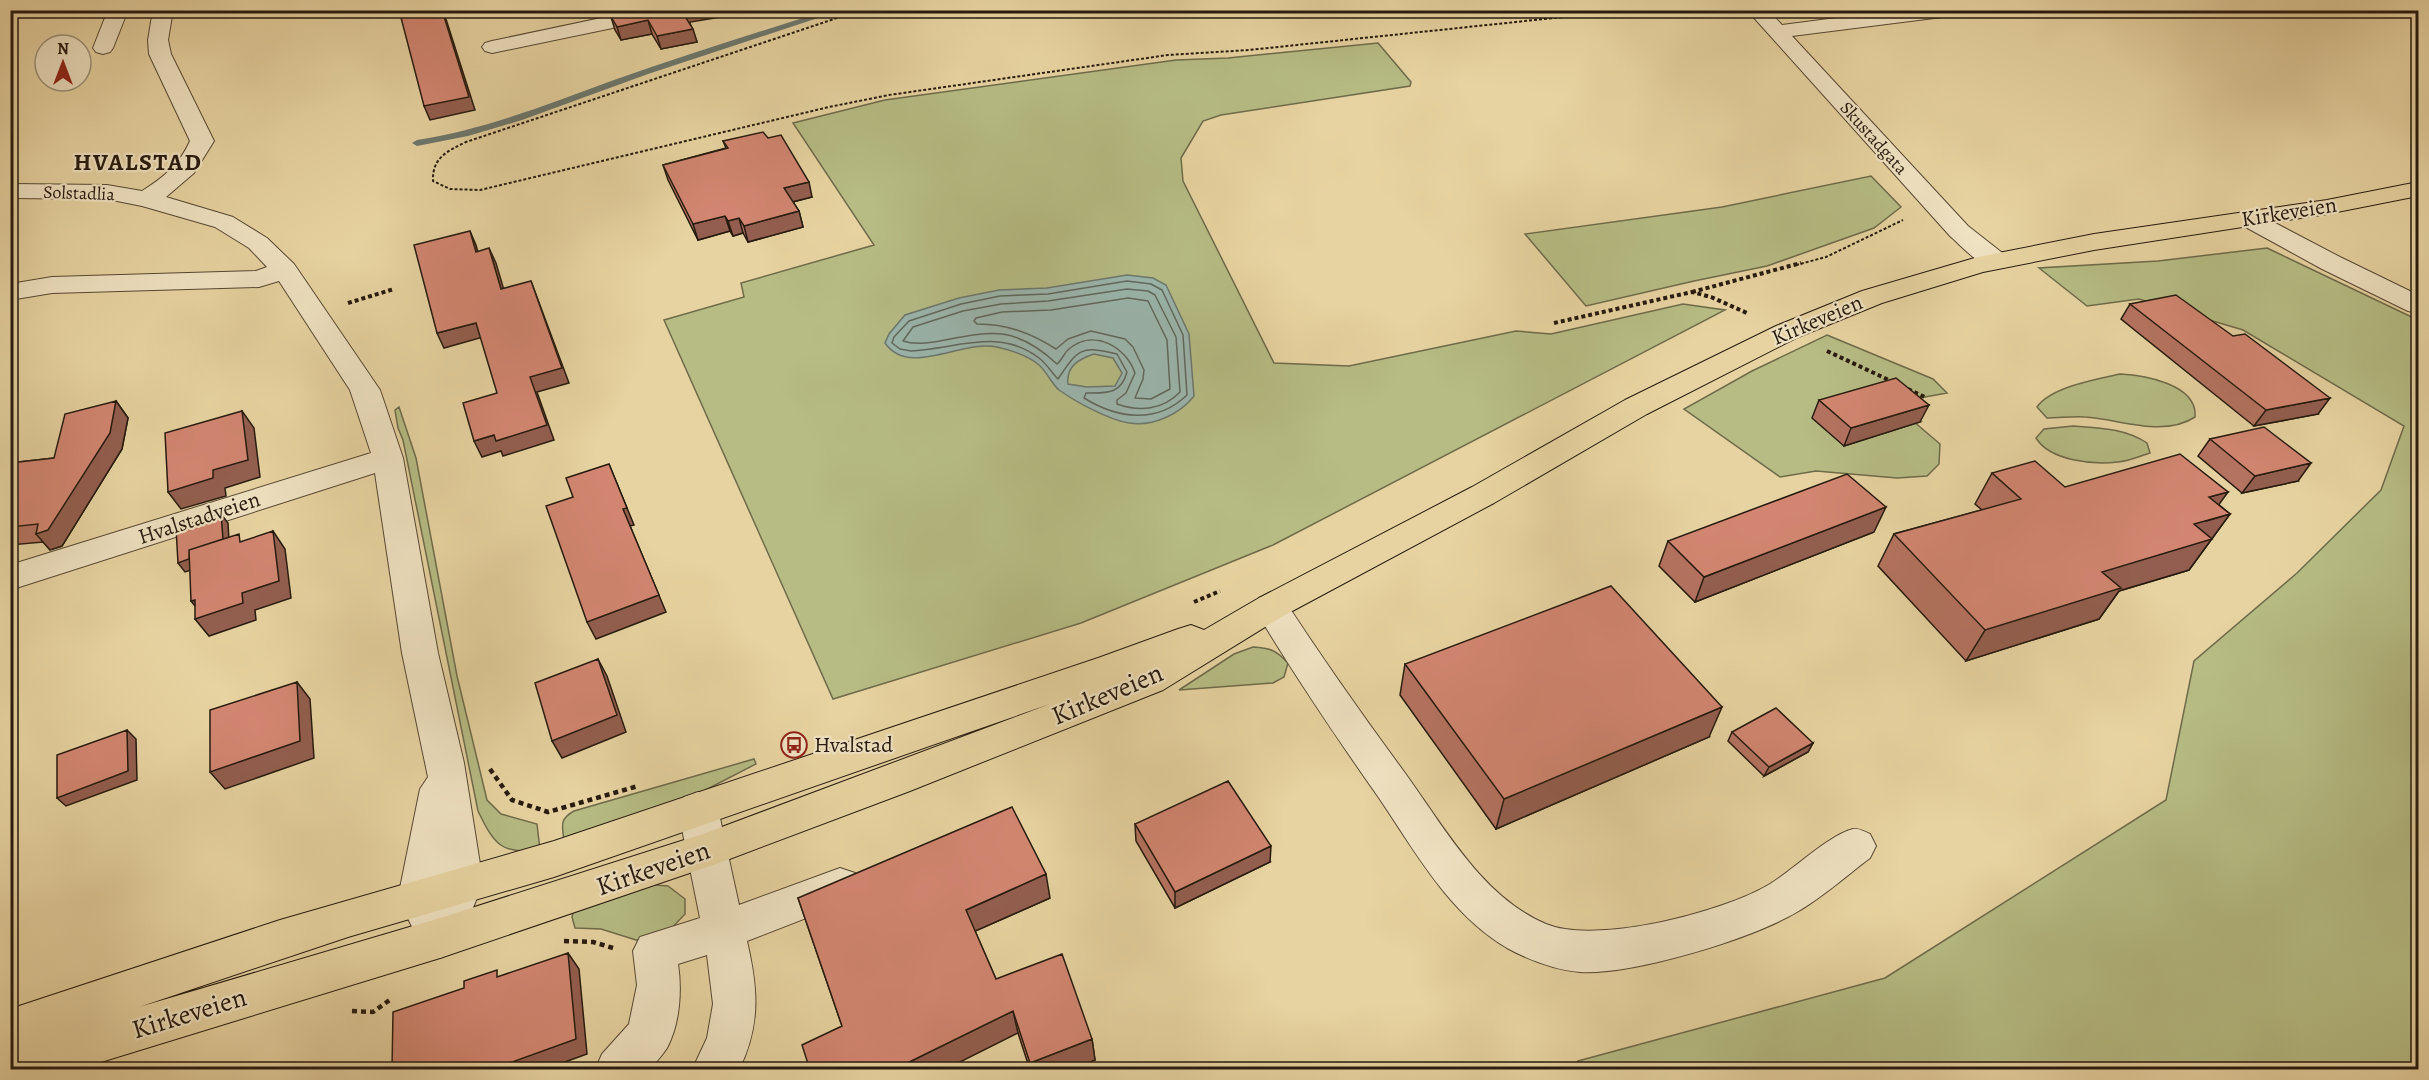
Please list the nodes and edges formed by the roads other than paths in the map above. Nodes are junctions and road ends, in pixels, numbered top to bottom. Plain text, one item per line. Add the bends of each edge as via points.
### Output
1 (118, 10) edge
2 (163, 10) edge
3 (660, 10) edge
4 (1756, 10) edge
5 (1950, 10) edge
6 (1777, 32) junction
7 (492, 47) dead end
8 (103, 48) dead end
9 (2418, 189) edge
10 (10, 190) edge
11 (146, 199) junction
12 (2249, 219) junction
13 (1996, 261) junction
14 (285, 270) junction
15 (10, 292) edge
16 (2418, 306) edge
17 (388, 458) junction
18 (10, 578) edge
19 (1271, 607) junction
20 (445, 763) junction
21 (698, 809) junction
22 (1856, 846) dead end
23 (705, 851) junction
24 (870, 873) edge
25 (462, 883) junction
26 (419, 898) junction
27 (722, 931) junction
28 (440, 938) junction
29 (10, 1031) edge
30 (10, 1067) edge
31 (618, 1070) edge
32 (715, 1070) edge

1 - 8 street
2 - 11 street via 160,54 202,141 180,175
3 - 7 street
4 - 6 street, Skustadgata
5 - 6 street
6 - 13 street, Skustadgata via 1959,231
9 - 12 main road, Kirkeveien
10 - 11 street, Solstadlia via 107,192
11 - 14 street via 224,222 258,243
12 - 13 main road, Kirkeveien
12 - 16 street
13 - 19 main road, Kirkeveien via 1913,283 1786,332 1636,407 1483,495
14 - 15 street via 259,279 52,285
14 - 17 street via 365,390
17 - 18 street, Hvalstadveien
17 - 20 street via 420,653
19 - 21 main road, Kirkeveien via 1111,668
19 - 22 street via 1307,665 1448,864 1488,909 1521,933 1553,946 1584,952 1620,949 1726,922 1781,899
19 - 23 main road, Kirkeveien via 1150,680
20 - 25 street
20 - 26 street
21 - 23 street
21 - 25 main road, Kirkeveien via 554,858
23 - 27 street
23 - 28 main road, Kirkeveien
24 - 27 street
25 - 26 main road, Kirkeveien
25 - 28 street
26 - 28 street
26 - 29 main road, Kirkeveien via 161,977
27 - 31 street via 655,951 659,985 650,1034
27 - 32 street via 732,970 735,1004 729,1042
28 - 30 main road, Kirkeveien

